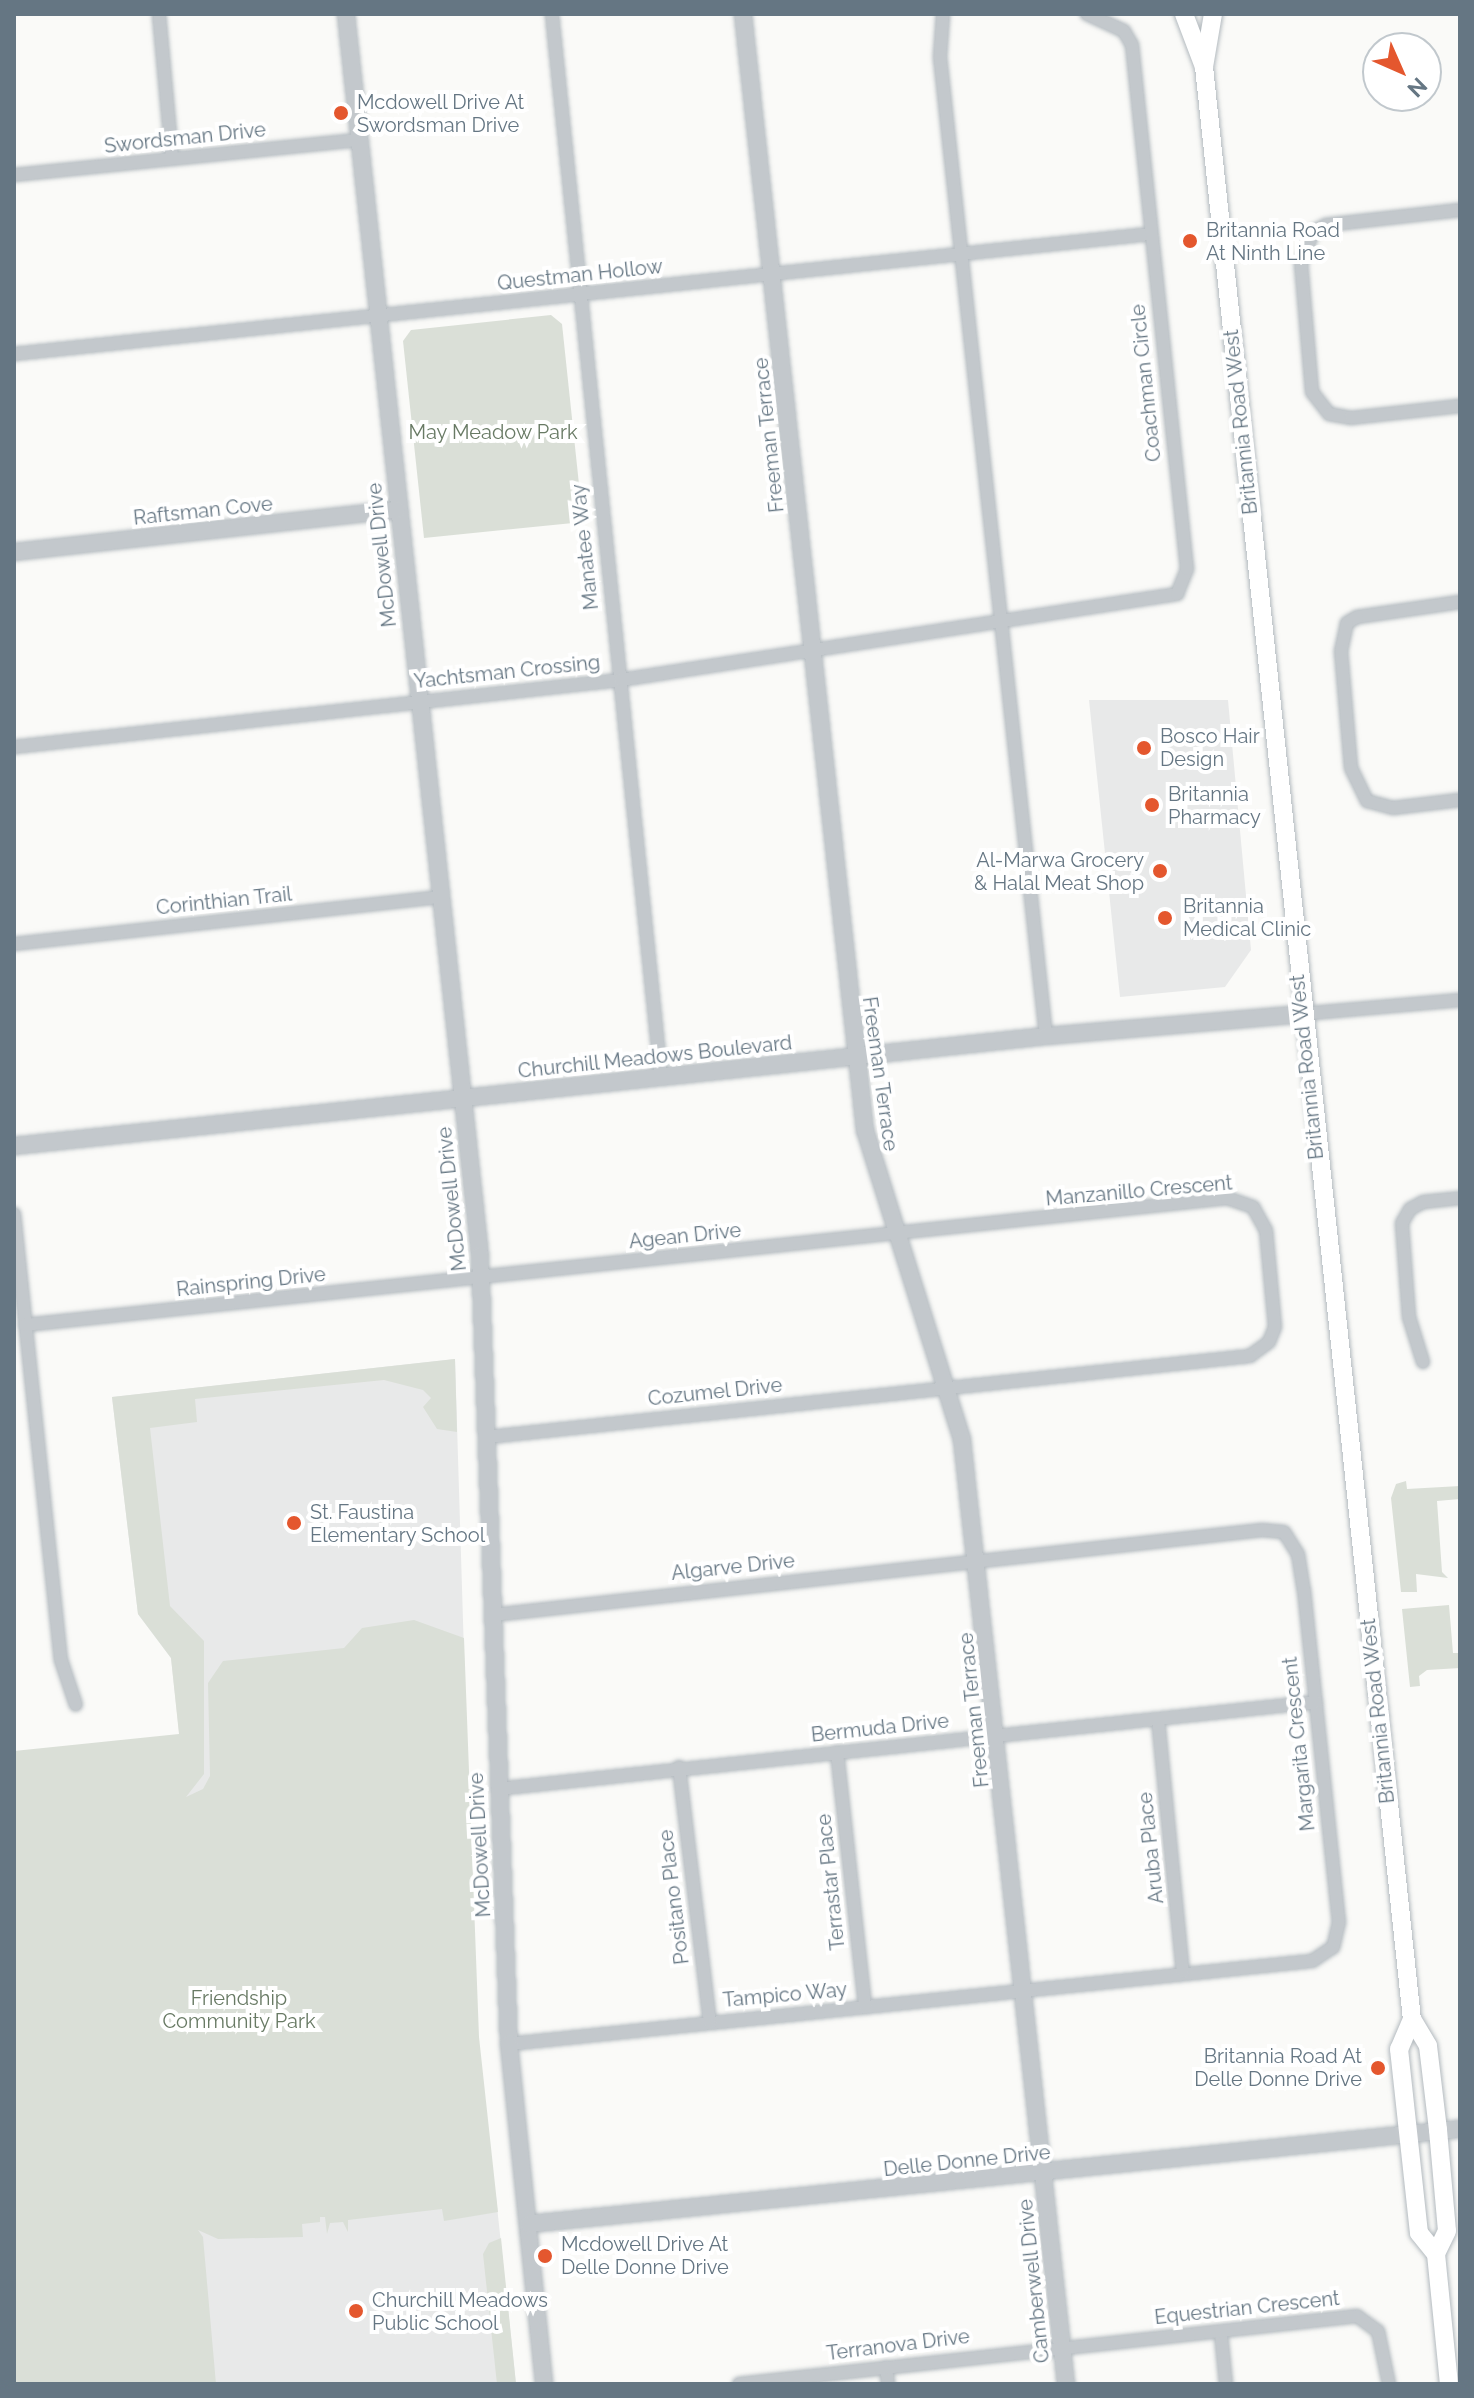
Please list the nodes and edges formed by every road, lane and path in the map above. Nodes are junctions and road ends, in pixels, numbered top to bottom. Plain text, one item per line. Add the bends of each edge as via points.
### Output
1 (159, 14) edge
2 (346, 14) edge
3 (552, 14) edge
4 (743, 14) edge
5 (943, 14) edge
6 (1087, 14) edge
7 (1184, 14) edge
8 (1213, 14) edge
9 (1204, 67) junction
10 (359, 140) junction
11 (172, 158) junction
12 (14, 175) edge
13 (1460, 210) edge
14 (1150, 234) junction
15 (963, 254) junction
16 (772, 275) junction
17 (580, 296) junction
18 (377, 315) junction
19 (14, 354) edge
20 (1460, 406) edge
21 (397, 510) junction
22 (14, 552) edge
23 (1460, 602) edge
24 (1002, 618) junction
25 (811, 651) junction
26 (620, 680) junction
27 (417, 702) junction
28 (14, 747) edge
29 (1460, 800) edge
30 (439, 897) junction
31 (14, 944) edge
32 (1460, 1000) edge
33 (1301, 1014) junction
34 (1046, 1036) junction
35 (856, 1056) junction
36 (661, 1076) junction
37 (461, 1098) junction
38 (14, 1146) edge
39 (1460, 1198) edge
40 (14, 1214) edge
41 (894, 1234) junction
42 (481, 1278) junction
43 (25, 1325) junction
44 (1423, 1362) dead end
45 (946, 1387) junction
46 (488, 1437) junction
47 (978, 1560) junction
48 (493, 1615) junction
49 (1316, 1702) junction
50 (76, 1705) dead end
51 (1158, 1719) junction
52 (997, 1736) junction
53 (837, 1752) junction
54 (679, 1767) junction
55 (497, 1789) junction
56 (1183, 1972) junction
57 (1022, 1990) junction
58 (865, 2007) junction
59 (1412, 2019) junction
60 (710, 2022) junction
61 (509, 2044) junction
62 (1460, 2129) edge
63 (1438, 2130) junction
64 (1409, 2132) junction
65 (1043, 2174) junction
66 (529, 2224) junction
67 (1436, 2254) junction
68 (1221, 2334) junction
69 (1062, 2347) junction
70 (886, 2367) junction
71 (544, 2384) edge
72 (739, 2384) edge
73 (888, 2384) edge
74 (1066, 2384) edge
75 (1226, 2384) edge
76 (1389, 2384) edge
77 (1449, 2384) edge

1 - 11 street
2 - 10 street, McDowell Drive
3 - 17 street, Manatee Way
4 - 16 street, Freeman Terrace
5 - 15 street via 940,57
6 - 14 street, Coachman Circle via 1124,31 1132,45
7 - 9 main road, Britannia Road West
8 - 9 main road, Britannia Road West
9 - 33 main road, Britannia Road West
10 - 11 street, Swordsman Drive
10 - 18 street, McDowell Drive
11 - 12 street, Swordsman Drive
13 - 20 street via 1326,225 1313,232 1301,263 1312,392 1329,414 1351,418
14 - 15 street, Questman Hollow
14 - 24 street, Coachman Circle via 1185,583 1165,599
15 - 16 street, Questman Hollow
15 - 24 street
16 - 17 street, Questman Hollow
16 - 25 street, Freeman Terrace
17 - 18 street, Questman Hollow
17 - 26 street, Manatee Way
18 - 19 street, Questman Hollow
18 - 21 street, McDowell Drive
21 - 22 street, Raftsman Cove
21 - 27 street, McDowell Drive
23 - 29 street via 1357,617 1347,623 1341,651 1351,768 1367,801 1393,808
24 - 25 street, Yachtsman Crossing
24 - 34 street
25 - 26 street, Yachtsman Crossing
25 - 35 street, Freeman Terrace
26 - 27 street, Yachtsman Crossing
26 - 36 street, Manatee Way
27 - 28 street, Yachtsman Crossing
27 - 30 street, McDowell Drive
30 - 31 street, Corinthian Trail
30 - 37 street, McDowell Drive
32 - 33 street
33 - 34 street, Churchill Meadows Boulevard
33 - 59 main road, Britannia Road West
34 - 35 street, Churchill Meadows Boulevard
35 - 36 street, Churchill Meadows Boulevard
35 - 41 street, Freeman Terrace via 869,1155
36 - 37 street, Churchill Meadows Boulevard
37 - 38 street, Churchill Meadows Boulevard
37 - 42 street, McDowell Drive
39 - 44 street via 1423,1202 1410,1209 1402,1223 1409,1317
40 - 43 street
41 - 42 street, Agean Drive
41 - 45 street, Freeman Terrace
41 - 45 street, Manzanillo Crescent via 1227,1198 1253,1207 1266,1230 1275,1327 1261,1350
42 - 43 street, Rainspring Drive
42 - 46 street, McDowell Drive
43 - 50 street via 61,1660
45 - 46 street, Cozumel Drive
45 - 47 street, Freeman Terrace via 962,1440
46 - 48 street, McDowell Drive
47 - 48 street, Algarve Drive
47 - 49 street, Margarita Crescent via 1284,1532 1300,1562
47 - 52 street, Freeman Terrace
48 - 55 street, McDowell Drive
49 - 51 street, Bermuda Drive
49 - 56 street, Margarita Crescent via 1339,1922 1333,1947 1312,1961
51 - 52 street, Bermuda Drive
51 - 56 street, Aruba Place
52 - 53 street, Bermuda Drive
52 - 57 street, Freeman Terrace
53 - 54 street, Bermuda Drive
53 - 58 street, Terrastar Place
54 - 55 street, Bermuda Drive
54 - 60 street, Positano Place
55 - 61 street, McDowell Drive
56 - 57 street, Margarita Crescent
57 - 58 street
57 - 65 street, Freeman Terrace
58 - 60 street, Tampico Way
59 - 63 main road, Britannia Road West via 1428,2046
59 - 64 main road, Britannia Road West via 1399,2049
60 - 61 street
61 - 66 street, McDowell Drive
62 - 63 street, Delle Donne Drive
63 - 64 street, Delle Donne Drive
63 - 67 main road, Britannia Road West via 1447,2231
64 - 65 street, Delle Donne Drive
64 - 67 main road, Britannia Road West via 1419,2233
65 - 66 street, Delle Donne Drive
65 - 69 street, Camberwell Drive
66 - 71 street, McDowell Drive
67 - 77 main road, Britannia Road West
68 - 69 street, Equestrian Crescent
68 - 75 street
68 - 76 street, Equestrian Crescent via 1357,2316 1378,2331
69 - 70 street, Terranova Drive
69 - 74 street, Camberwell Drive
70 - 72 street, Terranova Drive
70 - 73 street

